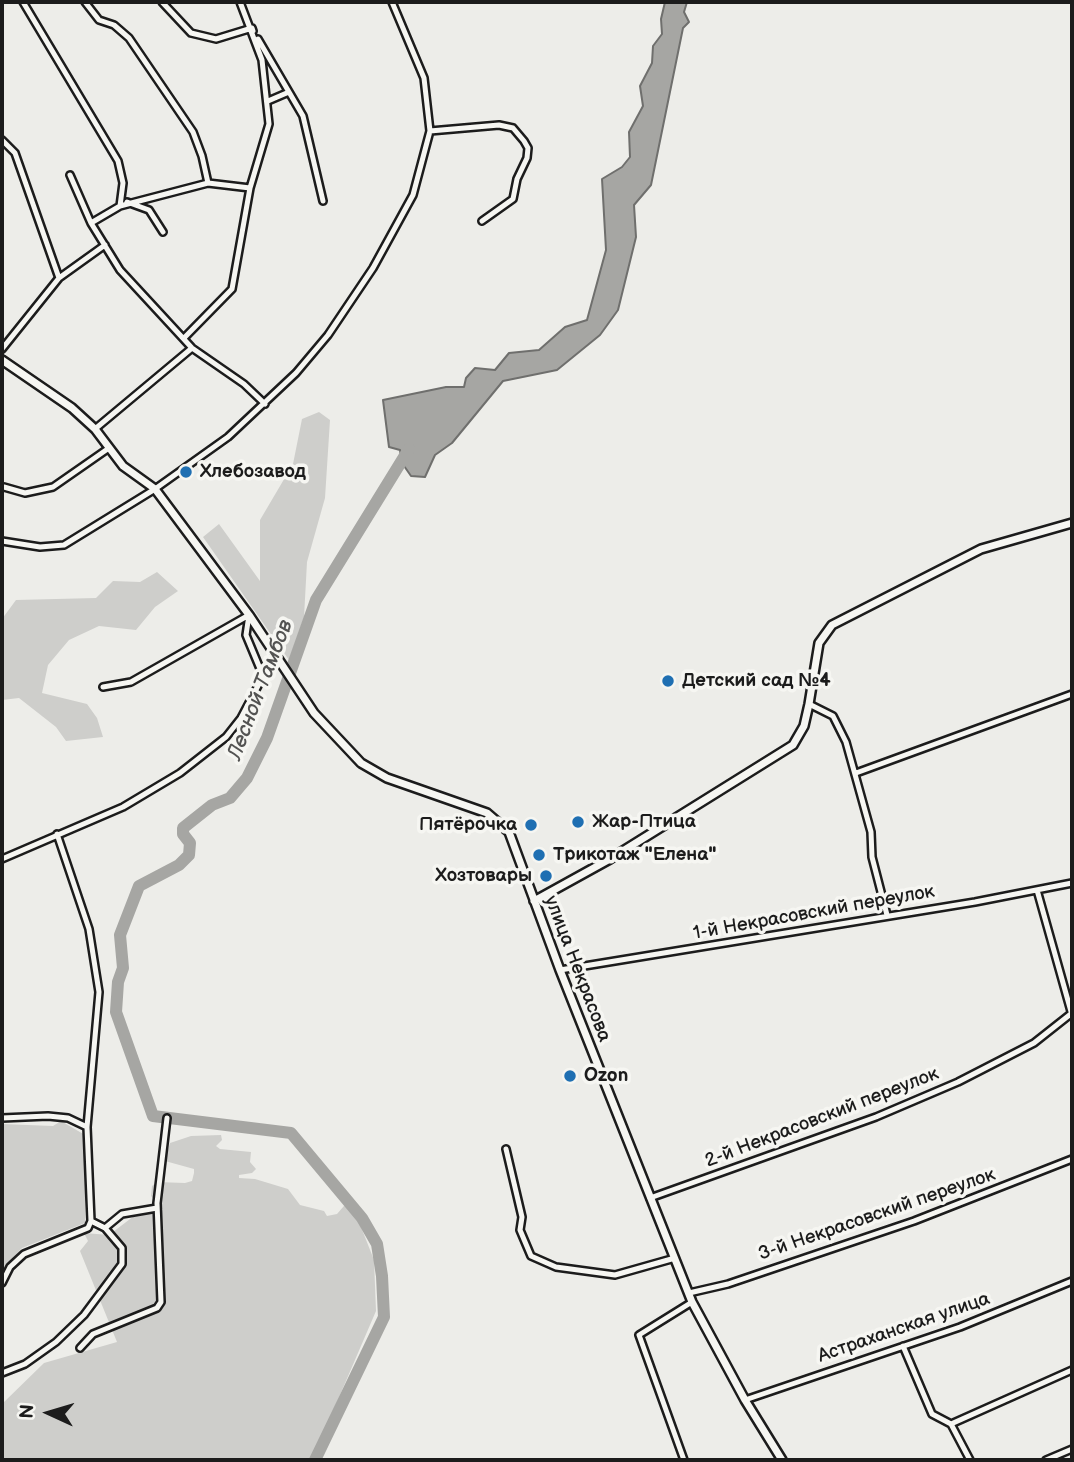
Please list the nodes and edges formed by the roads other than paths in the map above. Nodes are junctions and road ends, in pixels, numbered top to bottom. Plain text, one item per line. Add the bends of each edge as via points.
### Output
1 (23, 2) edge
2 (85, 2) edge
3 (162, 2) edge
4 (240, 2) edge
5 (392, 2) edge
6 (252, 28) junction
7 (289, 92) junction
8 (268, 100) junction
9 (430, 131) junction
10 (2, 140) edge
11 (70, 175) dead end
12 (208, 183) junction
13 (250, 188) junction
14 (323, 201) dead end
15 (127, 202) junction
16 (120, 206) junction
17 (482, 221) dead end
18 (91, 223) junction
19 (163, 232) dead end
20 (104, 245) junction
21 (59, 278) junction
22 (185, 337) junction
23 (192, 348) junction
24 (2, 349) edge
25 (2, 360) edge
26 (265, 404) junction
27 (94, 429) junction
28 (109, 447) junction
29 (4, 487) dead end
30 (155, 489) junction
31 (1072, 523) edge
32 (2, 541) edge
33 (249, 615) junction
34 (103, 687) dead end
35 (1072, 694) edge
36 (809, 704) junction
37 (856, 772) junction
38 (57, 834) junction
39 (2, 859) edge
40 (1072, 883) edge
41 (1037, 890) junction
42 (534, 901) junction
43 (887, 915) junction
44 (560, 970) junction
45 (1069, 989) edge
46 (1072, 1014) edge
47 (2, 1118) edge
48 (167, 1118) dead end
49 (87, 1127) junction
50 (506, 1149) dead end
51 (1072, 1159) edge
52 (650, 1198) junction
53 (157, 1208) junction
54 (91, 1221) junction
55 (106, 1228) junction
56 (675, 1258) junction
57 (1072, 1281) edge
58 (2, 1283) edge
59 (689, 1293) junction
60 (692, 1302) junction
61 (903, 1346) junction
62 (80, 1348) dead end
63 (1072, 1370) edge
64 (2, 1373) edge
65 (745, 1400) junction
66 (951, 1424) junction
67 (1072, 1449) edge
68 (684, 1460) edge
69 (782, 1460) edge
70 (970, 1460) edge
71 (1046, 1460) edge

1 - 16 street via 118,161 123,183
2 - 12 street via 99,20 129,38 193,132
3 - 6 street via 191,33 216,38
4 - 6 street
5 - 9 street via 424,78
6 - 7 street
6 - 8 street
7 - 8 street
7 - 14 street via 303,116
8 - 13 street via 268,124
9 - 17 street via 499,125 513,128 524,141 527,158 513,199
9 - 26 street via 413,195 373,268 328,335
10 - 21 street via 15,153
11 - 18 street
12 - 13 street
12 - 15 street
13 - 22 street via 232,289
15 - 16 street
15 - 19 street via 149,210
16 - 18 street
18 - 20 street
20 - 21 street
20 - 22 street via 121,270
21 - 24 street
22 - 23 street
23 - 26 street
23 - 27 street
25 - 27 street, улица Некрасова via 72,408
26 - 30 street
27 - 28 street, улица Некрасова
28 - 29 street via 53,487 25,493
28 - 30 street, улица Некрасова via 123,466
30 - 32 street via 64,545 40,547
30 - 33 street, улица Некрасова
31 - 36 street via 981,549 832,625 819,643
33 - 34 street via 131,682
33 - 38 street via 246,635 261,671 260,682 226,737 157,788
33 - 42 street, улица Некрасова via 314,713 360,763 499,821 509,832
35 - 37 street
36 - 37 street via 829,712 836,721
36 - 42 street via 800,733 785,751
37 - 43 street
38 - 39 street
38 - 49 street via 95,958 99,992
40 - 41 street, 1-й Некрасовский переулок
41 - 43 street, 1-й Некрасовский переулок
41 - 45 street
42 - 44 street, улица Некрасова
43 - 44 street, 1-й Некрасовский переулок
44 - 52 street, улица Некрасова
45 - 46 street
46 - 52 street, 2-й Некрасовский переулок via 1034,1043 958,1082 876,1117
47 - 49 street via 68,1118
48 - 53 street
49 - 54 street
50 - 56 street via 522,1217 520,1230 531,1256 556,1267 615,1275
51 - 59 street, 3-й Некрасовский переулок via 901,1225
52 - 56 street, улица Некрасова
53 - 55 street via 122,1214
53 - 62 street via 161,1302 157,1308 93,1334
54 - 55 street
54 - 58 street via 88,1228 24,1254
55 - 64 street via 122,1248 122,1264 84,1315 56,1342 25,1364
56 - 59 street, улица Некрасова
57 - 61 street, Астраханская улица
59 - 60 street, улица Некрасова
60 - 65 street, улица Некрасова
60 - 68 street via 639,1335
61 - 65 street, Астраханская улица
61 - 66 street via 932,1414
63 - 66 street
65 - 69 street, улица Некрасова
66 - 70 street
67 - 71 street

